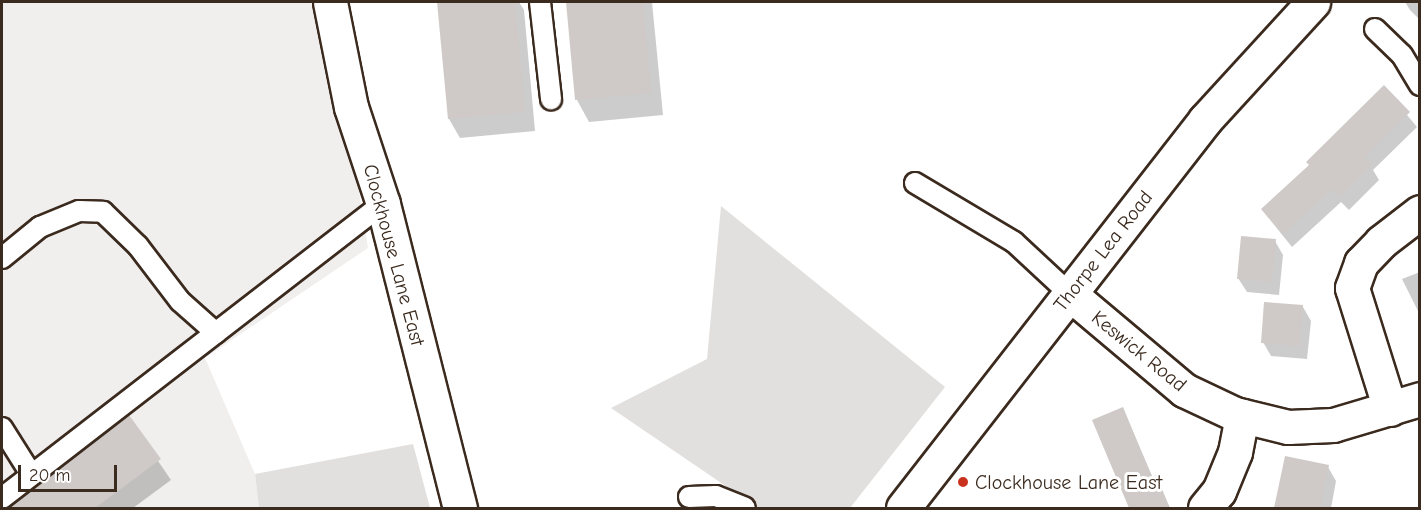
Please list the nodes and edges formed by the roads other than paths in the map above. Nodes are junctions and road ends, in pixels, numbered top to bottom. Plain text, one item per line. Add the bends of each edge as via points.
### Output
1 (330, 2) edge
2 (540, 2) edge
3 (1313, 2) edge
4 (1375, 29) dead end
5 (1419, 85) edge
6 (551, 99) dead end
7 (915, 183) dead end
8 (382, 204) junction
9 (1419, 212) edge
10 (2, 258) edge
11 (1070, 294) junction
12 (216, 333) junction
13 (1405, 404) edge
14 (1242, 416) junction
15 (2, 428) edge
16 (31, 474) junction
17 (689, 497) dead end
18 (2, 498) edge
19 (460, 508) edge
20 (744, 508) edge
21 (903, 508) edge
22 (1205, 508) edge

1 - 8 street, Clockhouse Lane East via 351,107
2 - 6 lane
3 - 11 street, Thorpe Lea Road via 1205,120
4 - 5 lane via 1402,55
7 - 11 lane via 1014,242
8 - 12 lane
8 - 19 street, Clockhouse Lane East
9 - 13 street via 1361,263 1352,288
10 - 12 lane via 40,227 79,210 103,212 138,246 180,301
11 - 14 street, Keswick Road via 1184,390
11 - 21 street, Thorpe Lea Road
12 - 16 lane
13 - 14 street, Keswick Road via 1333,425 1288,427
14 - 22 street via 1219,491
15 - 16 lane
16 - 18 lane
17 - 20 lane via 716,496

